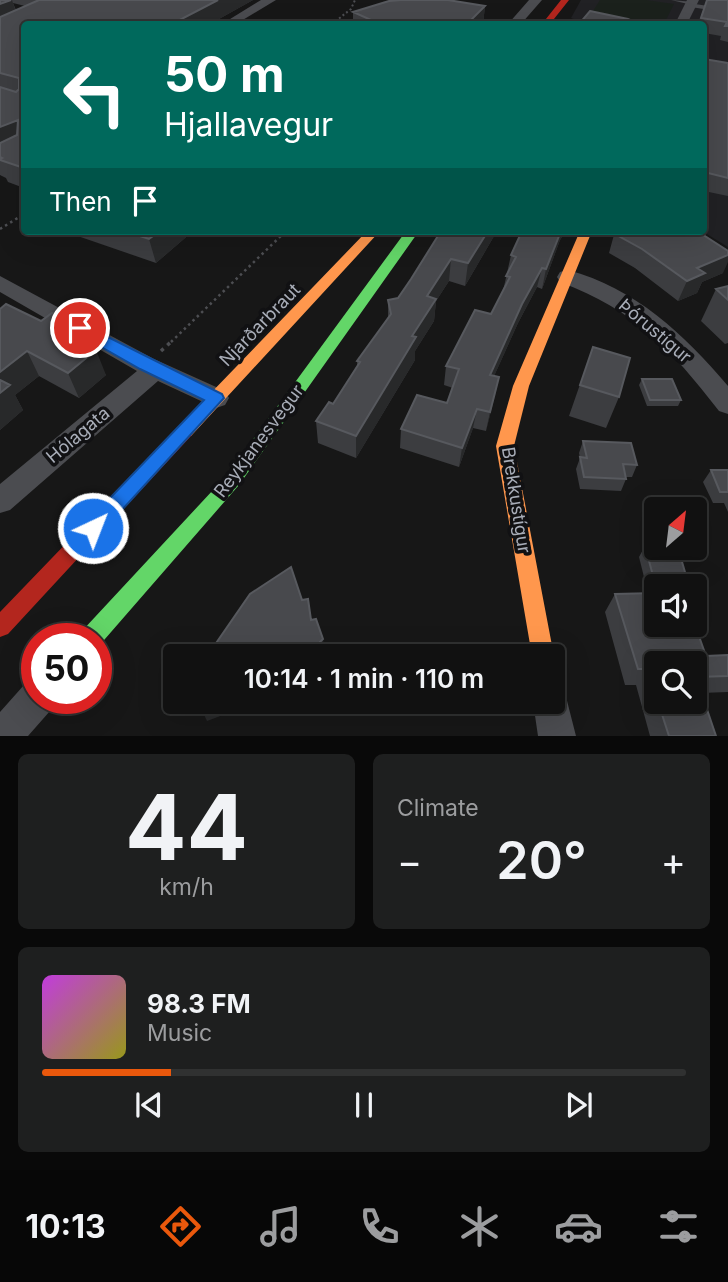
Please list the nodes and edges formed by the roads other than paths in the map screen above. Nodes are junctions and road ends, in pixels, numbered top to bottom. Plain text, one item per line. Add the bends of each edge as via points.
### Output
1 (270, 0) edge
2 (536, 0) edge
3 (565, 0) edge
4 (674, 0) edge
5 (692, 3) edge
6 (728, 11) edge
7 (234, 21) edge
8 (517, 21) edge
9 (548, 21) edge
10 (683, 21) edge
11 (370, 235) edge
12 (410, 235) edge
13 (584, 235) edge
14 (568, 276) junction
15 (3, 289) edge
16 (150, 367) junction
17 (216, 398) junction
18 (728, 404) edge
19 (0, 501) edge
20 (104, 623) edge
21 (0, 627) edge
22 (540, 644) edge
23 (23, 714) edge
24 (553, 714) edge
25 (4, 736) edge
26 (557, 736) edge

1 - 7 street
2 - 8 street
3 - 9 street
4 - 5 lane
5 - 6 lane
5 - 10 street
11 - 17 street, Njarðarbraut
12 - 20 street, Reykjanesvegur via 233,480
13 - 14 street, Brekkustígur
14 - 18 street, Þórustígur via 622,300 640,314 702,372
14 - 22 street, Brekkustígur via 521,386 505,446
15 - 16 street
16 - 17 street
16 - 19 street, Hólagata
17 - 21 street, Njarðarbraut
23 - 25 street
24 - 26 street

